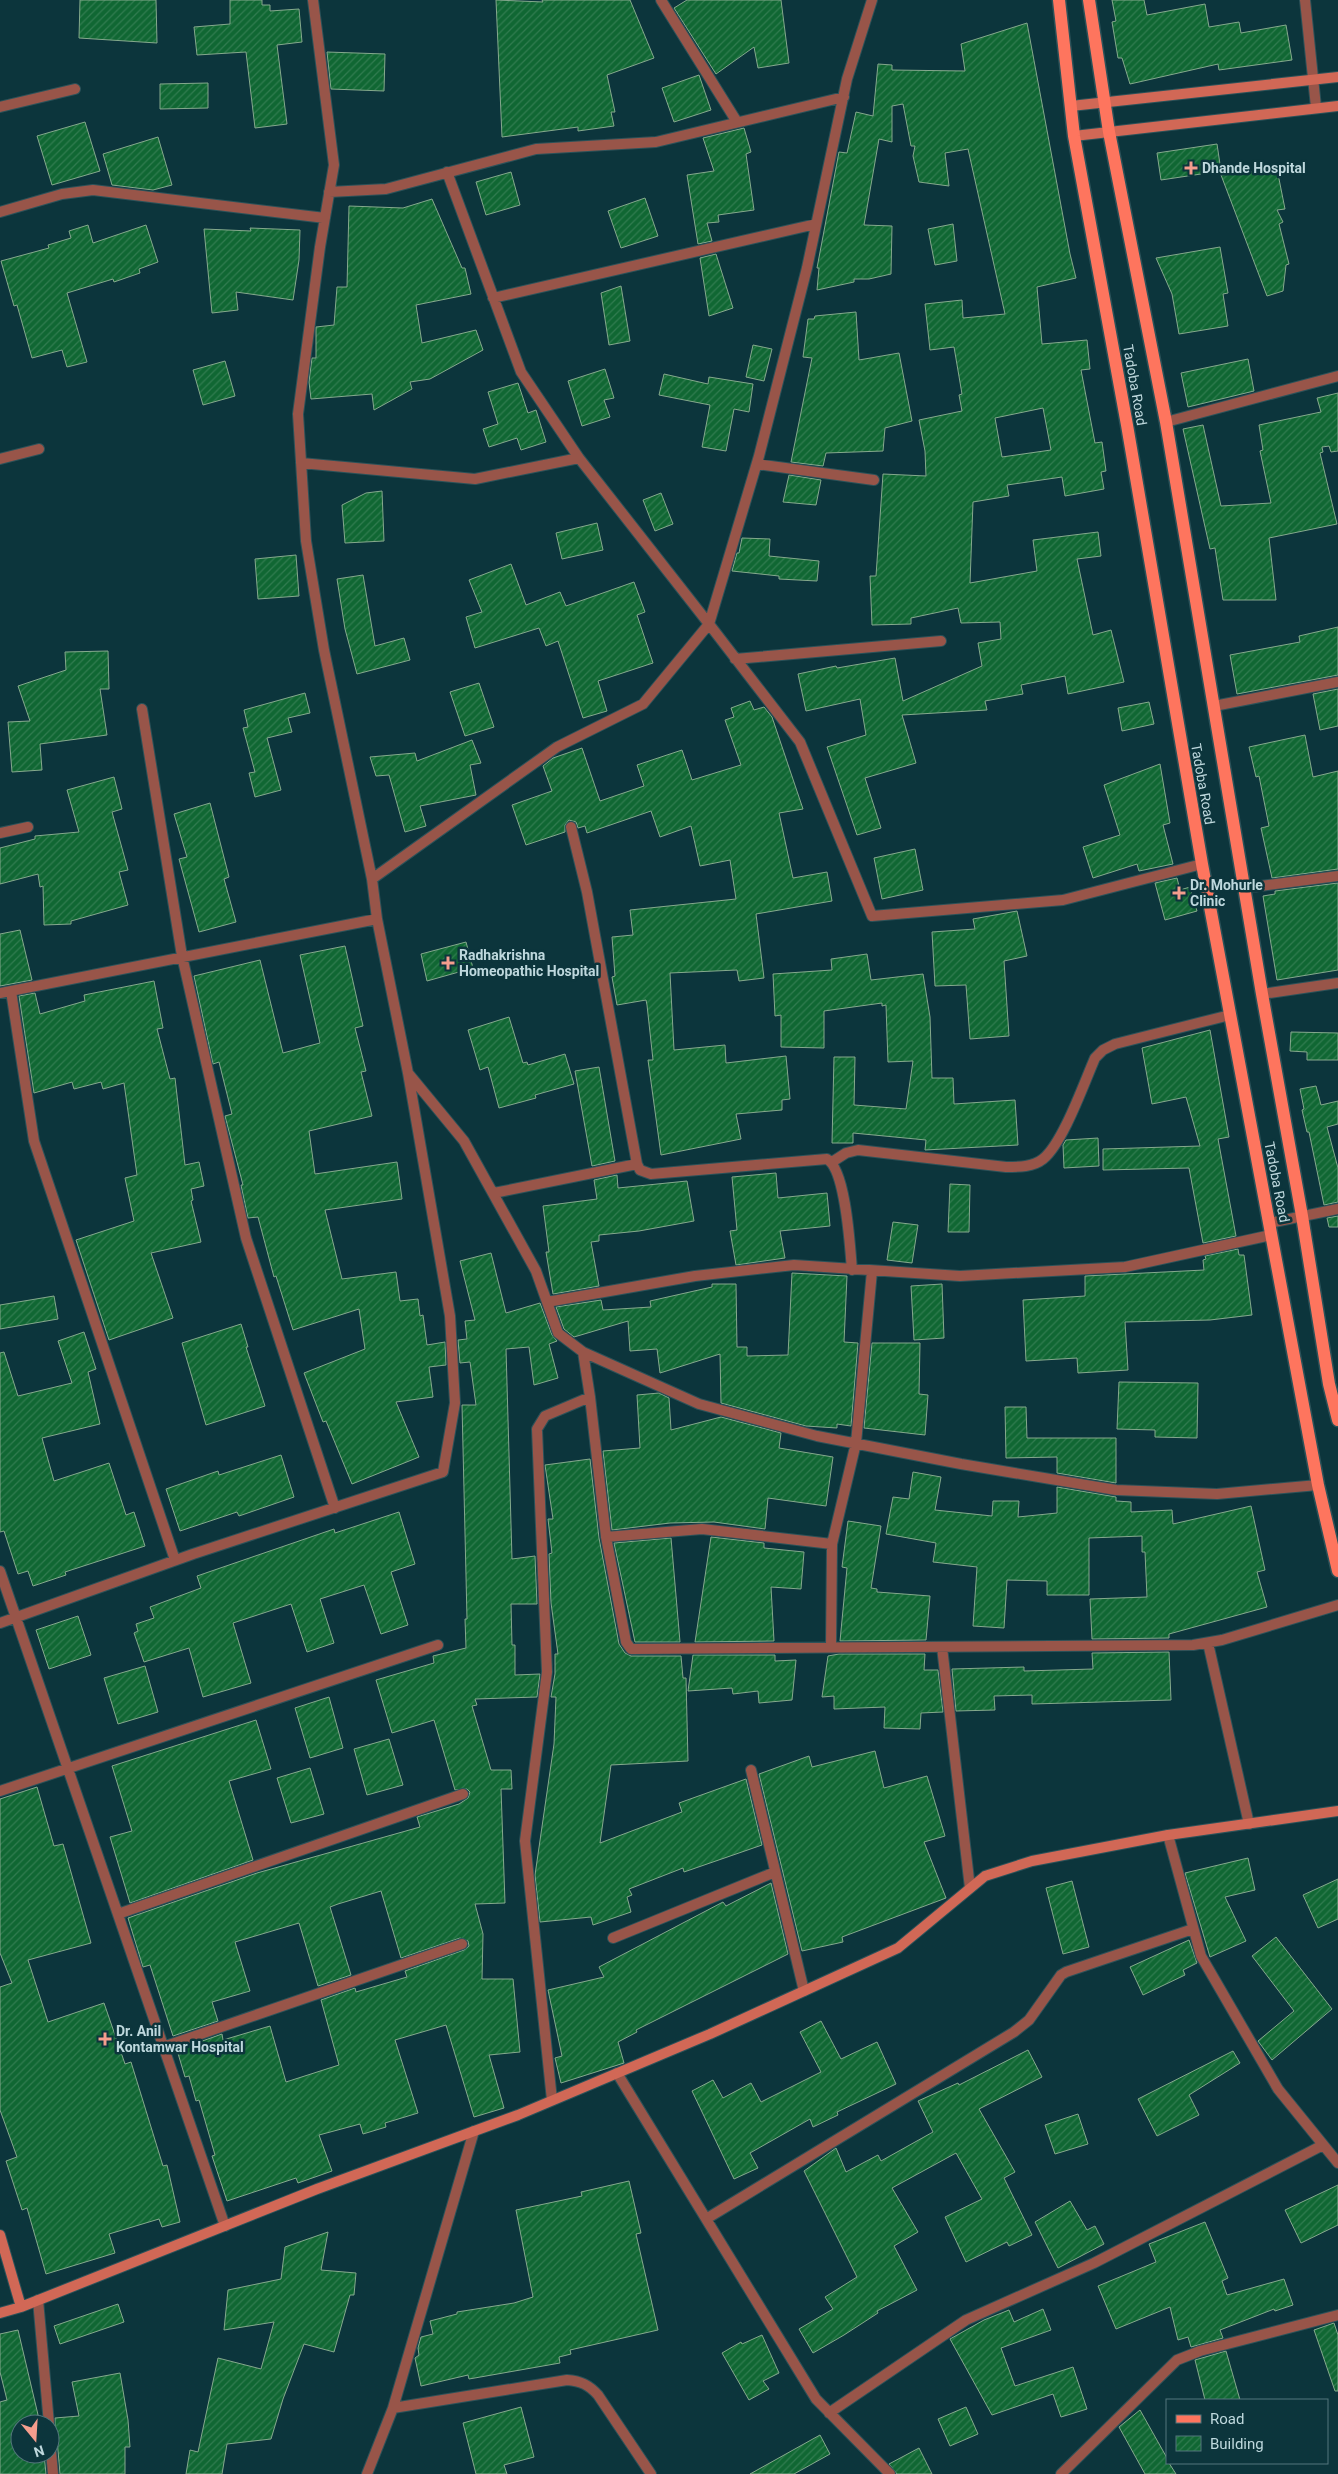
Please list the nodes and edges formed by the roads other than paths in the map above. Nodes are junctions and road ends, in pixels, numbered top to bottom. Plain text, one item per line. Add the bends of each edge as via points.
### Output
1 (313, 0) edge
2 (661, 0) edge
3 (872, 0) edge
4 (1059, 0) edge
5 (1089, 0) edge
6 (1305, 0) edge
7 (1338, 77) edge
8 (1314, 80) junction
9 (75, 89) dead end
10 (844, 97) junction
11 (1104, 102) junction
12 (1070, 106) junction
13 (1338, 106) edge
14 (0, 107) edge
15 (1316, 107) junction
16 (737, 122) junction
17 (1109, 132) junction
18 (1074, 136) junction
19 (447, 172) junction
20 (329, 192) junction
21 (0, 212) edge
22 (325, 218) junction
23 (816, 224) junction
24 (493, 298) junction
25 (1338, 376) edge
26 (1166, 422) junction
27 (39, 449) dead end
28 (579, 458) junction
29 (0, 459) edge
30 (301, 463) junction
31 (757, 464) junction
32 (874, 480) dead end
33 (709, 624) junction
34 (941, 641) dead end
35 (735, 659) junction
36 (1338, 682) edge
37 (1214, 706) junction
38 (142, 709) dead end
39 (28, 827) dead end
40 (571, 827) dead end
41 (0, 833) edge
42 (1202, 864) junction
43 (1338, 876) edge
44 (372, 880) junction
45 (1244, 888) junction
46 (377, 919) junction
47 (182, 956) junction
48 (1338, 983) edge
49 (11, 991) junction
50 (0, 993) edge
51 (1262, 994) junction
52 (1230, 1015) junction
53 (408, 1073) junction
54 (832, 1162) junction
55 (637, 1164) junction
56 (494, 1193) junction
57 (1338, 1208) edge
58 (1302, 1216) junction
59 (1270, 1229) junction
60 (852, 1270) junction
61 (872, 1271) junction
62 (547, 1302) junction
63 (583, 1352) junction
64 (590, 1397) junction
65 (1338, 1420) edge
66 (856, 1443) junction
67 (1318, 1485) junction
68 (335, 1508) junction
69 (606, 1537) junction
70 (832, 1544) junction
71 (176, 1560) junction
72 (1338, 1570) edge
73 (0, 1571) edge
74 (1338, 1605) edge
75 (15, 1617) junction
76 (0, 1623) edge
77 (1208, 1643) junction
78 (438, 1645) dead end
79 (942, 1647) junction
80 (831, 1648) junction
81 (67, 1768) junction
82 (751, 1770) dead end
83 (0, 1791) edge
84 (463, 1794) dead end
85 (1338, 1811) edge
86 (1249, 1824) junction
87 (1168, 1835) junction
88 (775, 1872) junction
89 (970, 1888) junction
90 (118, 1914) junction
91 (1193, 1929) junction
92 (613, 1938) dead end
93 (462, 1944) dead end
94 (804, 1991) junction
95 (164, 2047) junction
96 (616, 2073) junction
97 (552, 2100) junction
98 (474, 2131) junction
99 (1323, 2145) junction
100 (1338, 2163) edge
101 (706, 2219) junction
102 (225, 2226) junction
103 (0, 2235) edge
104 (38, 2300) junction
105 (20, 2307) junction
106 (0, 2313) edge
107 (1338, 2315) edge
108 (393, 2408) junction
109 (829, 2413) junction
110 (48, 2414) edge
111 (367, 2474) edge
112 (651, 2474) edge
113 (890, 2474) edge
114 (1061, 2474) edge

1 - 20 street via 334,166
2 - 16 street
3 - 10 street
4 - 12 main road, Tadoba Road
5 - 11 main road, Tadoba Road
6 - 8 street
7 - 8 street
8 - 11 street
8 - 15 street
9 - 14 street
10 - 16 street
10 - 23 street
11 - 12 street
11 - 17 main road, Tadoba Road
12 - 18 main road, Tadoba Road
13 - 15 street
15 - 17 street
16 - 19 street via 645,143 536,149
17 - 18 street
17 - 26 main road, Tadoba Road
18 - 42 main road, Tadoba Road
19 - 20 street via 386,189
19 - 24 street
20 - 22 street
21 - 22 street via 62,194 94,190
22 - 30 street via 298,414
23 - 24 street
23 - 31 street
24 - 28 street via 522,372
25 - 26 street
26 - 37 main road, Tadoba Road
27 - 29 street
28 - 30 street via 475,479
28 - 33 street
30 - 44 street via 306,541 324,650
31 - 32 street
31 - 33 street
33 - 35 street
33 - 44 street via 643,704 557,747
34 - 35 street
35 - 42 street via 800,742 872,916 1062,900
36 - 37 street
37 - 45 main road, Tadoba Road
38 - 47 street
39 - 41 street
40 - 55 street via 586,885
42 - 52 main road, Tadoba Road
43 - 45 street
44 - 46 street
45 - 51 main road, Tadoba Road
46 - 47 street
46 - 53 street
47 - 49 street
47 - 68 street via 246,1238
48 - 51 street
49 - 50 street
49 - 71 street via 34,1141
51 - 58 main road, Tadoba Road
52 - 54 street via 1115,1044 1103,1050 1095,1058 1055,1146 1043,1159 1026,1166 1006,1168 858,1150
52 - 59 main road, Tadoba Road
53 - 56 street via 464,1141
53 - 68 street via 450,1316 455,1404 443,1472
54 - 55 street via 822,1158 651,1174 640,1170
54 - 60 street via 836,1167 846,1212
55 - 56 street
56 - 62 street via 536,1271
57 - 58 street
58 - 59 street
58 - 65 main road, Tadoba Road via 1329,1384
59 - 61 street via 1125,1267 960,1276
59 - 67 main road, Tadoba Road
60 - 61 street
60 - 62 street via 794,1265 695,1276
61 - 66 street
62 - 63 street via 558,1333
63 - 64 street
63 - 66 street via 699,1404 817,1436
64 - 69 street
64 - 97 street via 544,1416 537,1429 547,1672 525,1841
66 - 67 street via 1116,1490 1218,1494
66 - 70 street
67 - 72 main road, Tadoba Road
68 - 71 street
69 - 70 street via 702,1529
69 - 80 street via 626,1642 631,1649
70 - 80 street
71 - 75 street
73 - 75 street
74 - 77 street
75 - 76 street
75 - 81 street
77 - 79 street
77 - 86 street
78 - 81 street
79 - 80 street
79 - 89 street
81 - 83 street
81 - 90 street
82 - 88 street
84 - 90 street
85 - 86 street
86 - 87 street
87 - 89 street via 1032,1861 985,1876
87 - 91 street
88 - 92 street
88 - 94 street
89 - 94 street via 898,1948
90 - 95 street
91 - 99 street via 1201,1956 1278,2089
91 - 101 street via 1066,1972 1028,2020 1014,2032
93 - 95 street
94 - 96 street
95 - 102 street
96 - 97 street
96 - 101 street
97 - 98 street
98 - 102 street
98 - 108 street
99 - 100 street
99 - 109 street via 1094,2263 966,2320
101 - 109 street via 816,2399
102 - 104 street
103 - 105 street
104 - 105 street
104 - 110 street
105 - 106 street
107 - 114 street via 1177,2360
108 - 111 street
108 - 112 street via 567,2380 578,2381 598,2395
109 - 113 street

